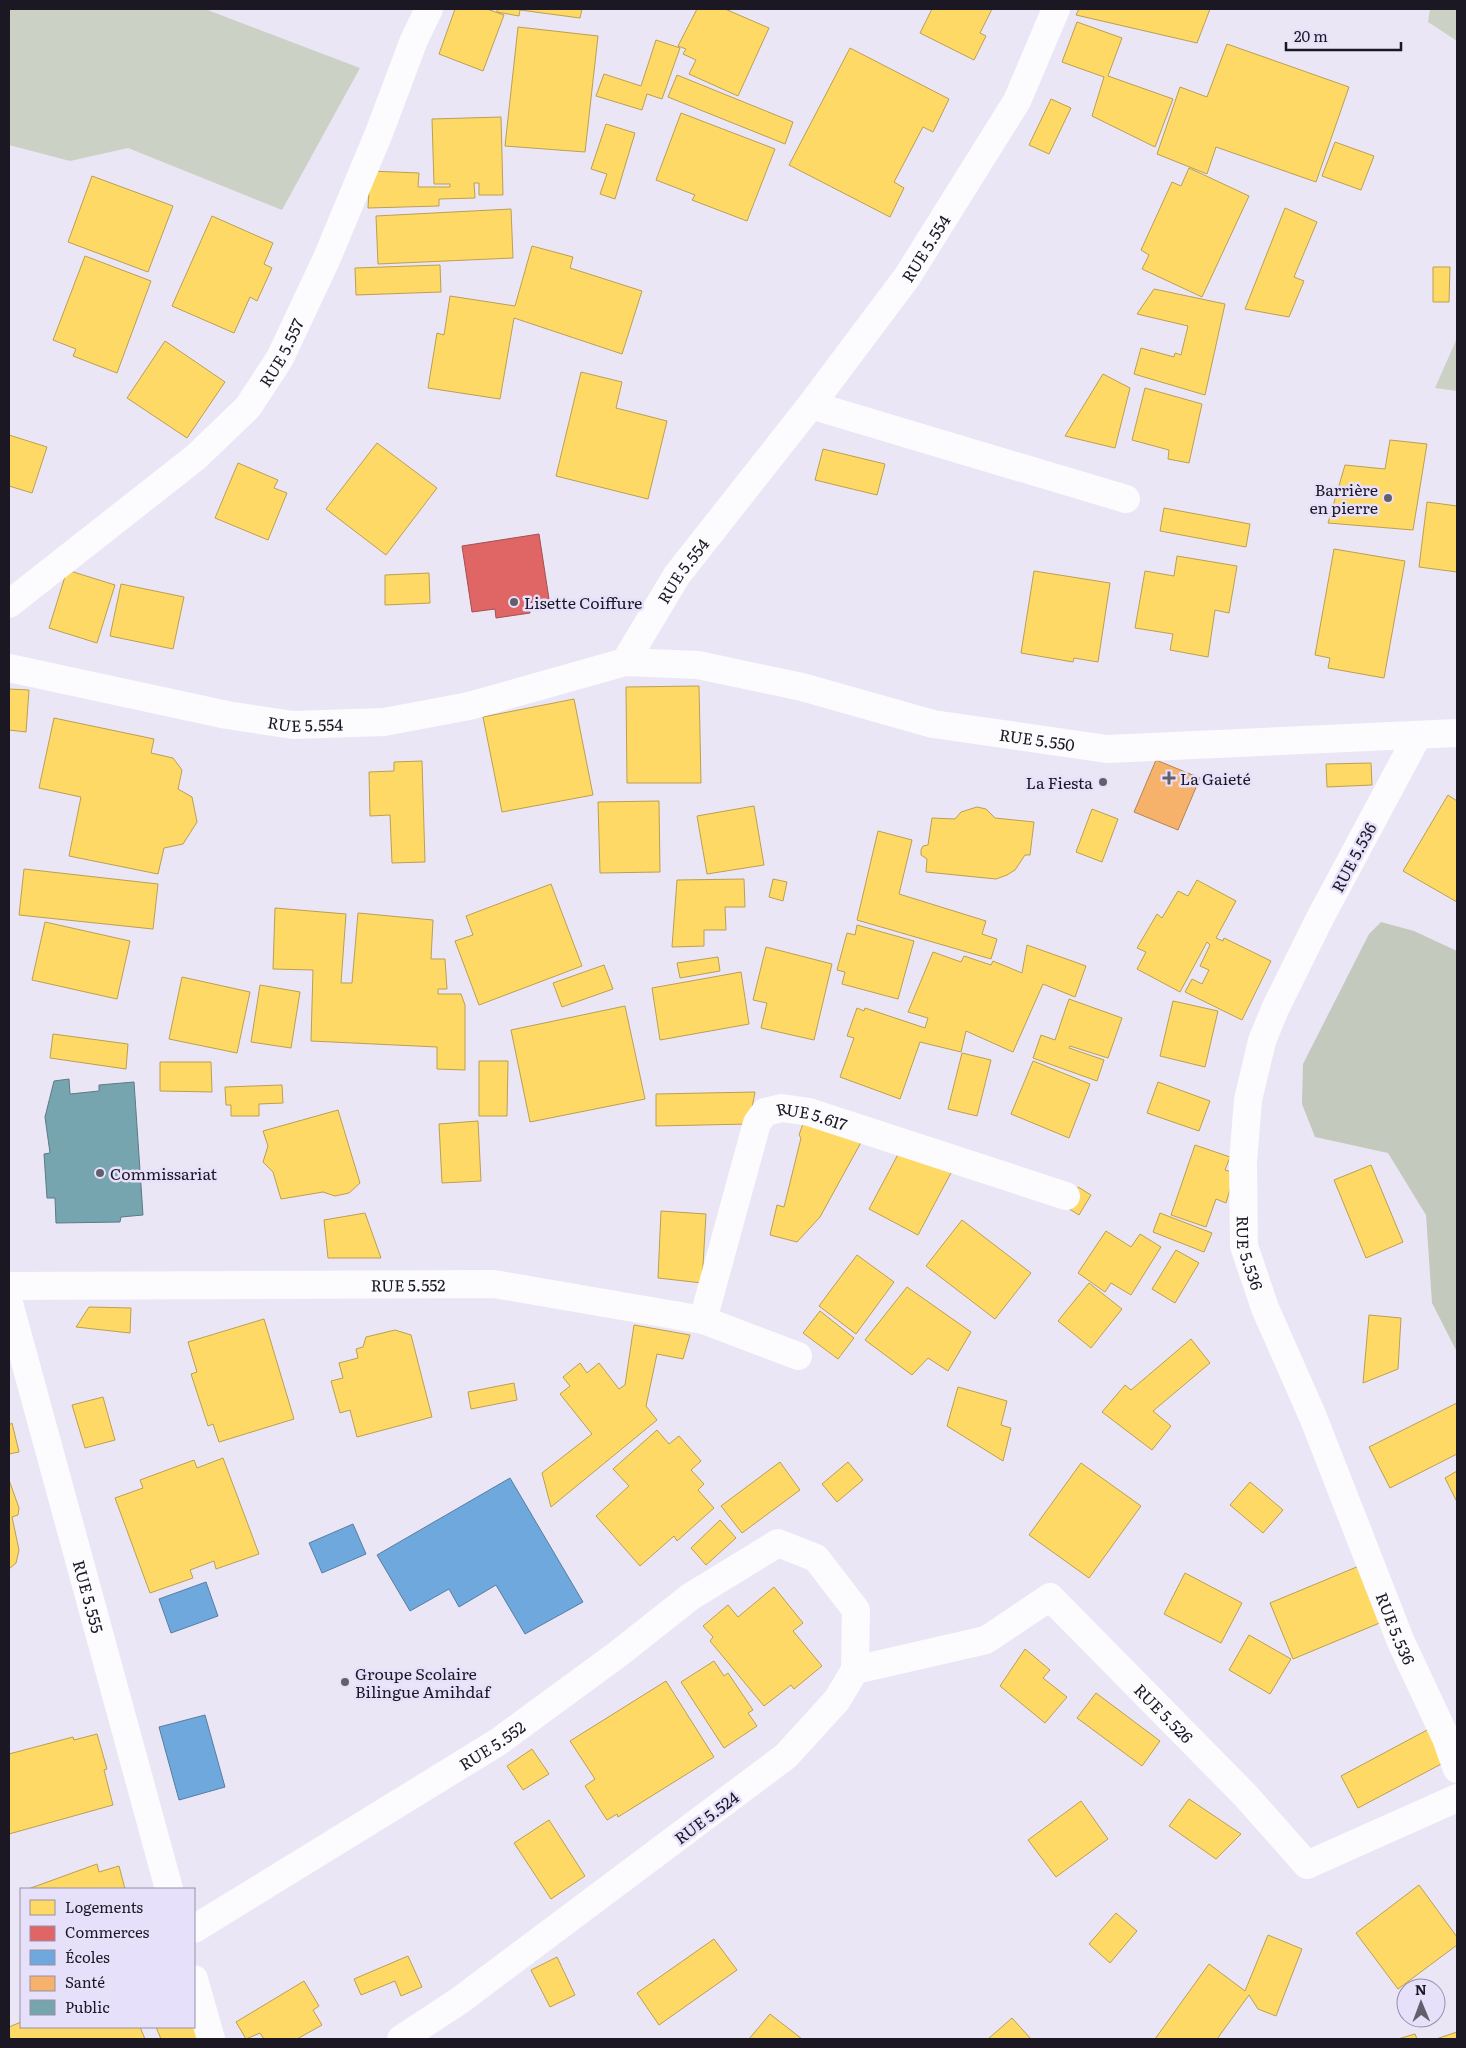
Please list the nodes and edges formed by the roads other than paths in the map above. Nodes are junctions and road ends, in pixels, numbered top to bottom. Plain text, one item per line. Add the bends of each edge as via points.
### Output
1 (429, 9) edge
2 (1056, 9) edge
3 (811, 405) junction
4 (1126, 499) dead end
5 (9, 604) edge
6 (625, 662) junction
7 (9, 668) edge
8 (1457, 733) edge
9 (1418, 735) junction
10 (1066, 1196) dead end
11 (9, 1286) edge
12 (9, 1303) edge
13 (704, 1320) junction
14 (798, 1356) dead end
15 (855, 1670) junction
16 (1457, 1769) edge
17 (1457, 1798) edge
18 (169, 1888) edge
19 (195, 1928) edge
20 (195, 1983) edge
21 (211, 2039) edge
22 (401, 2039) edge

1 - 5 street, RUE 5.557 via 327,258 280,358 248,407 196,457
2 - 3 street, RUE 5.554 via 1017,101 907,277
3 - 4 street
3 - 6 street, RUE 5.554 via 677,575
6 - 7 street, RUE 5.554 via 469,706 394,720 293,725 227,715
6 - 9 street, RUE 5.550 via 698,665 802,687 933,724 1107,749
8 - 9 street, RUE 5.550
9 - 16 street, RUE 5.536 via 1320,918 1262,1040 1248,1100 1243,1162 1244,1246 1264,1308 1314,1417 1401,1642
10 - 13 street, RUE 5.617 via 808,1112 782,1108 765,1112 757,1123
11 - 13 street, RUE 5.552 via 494,1284
12 - 18 street, RUE 5.555
13 - 14 street, RUE 5.552
15 - 17 street, RUE 5.526 via 986,1640 1050,1597 1245,1794 1307,1865
15 - 19 street, RUE 5.552 via 856,1610 816,1558 778,1543 690,1597 498,1742
15 - 22 street, RUE 5.524 via 837,1700 786,1756 459,2001
20 - 21 street

